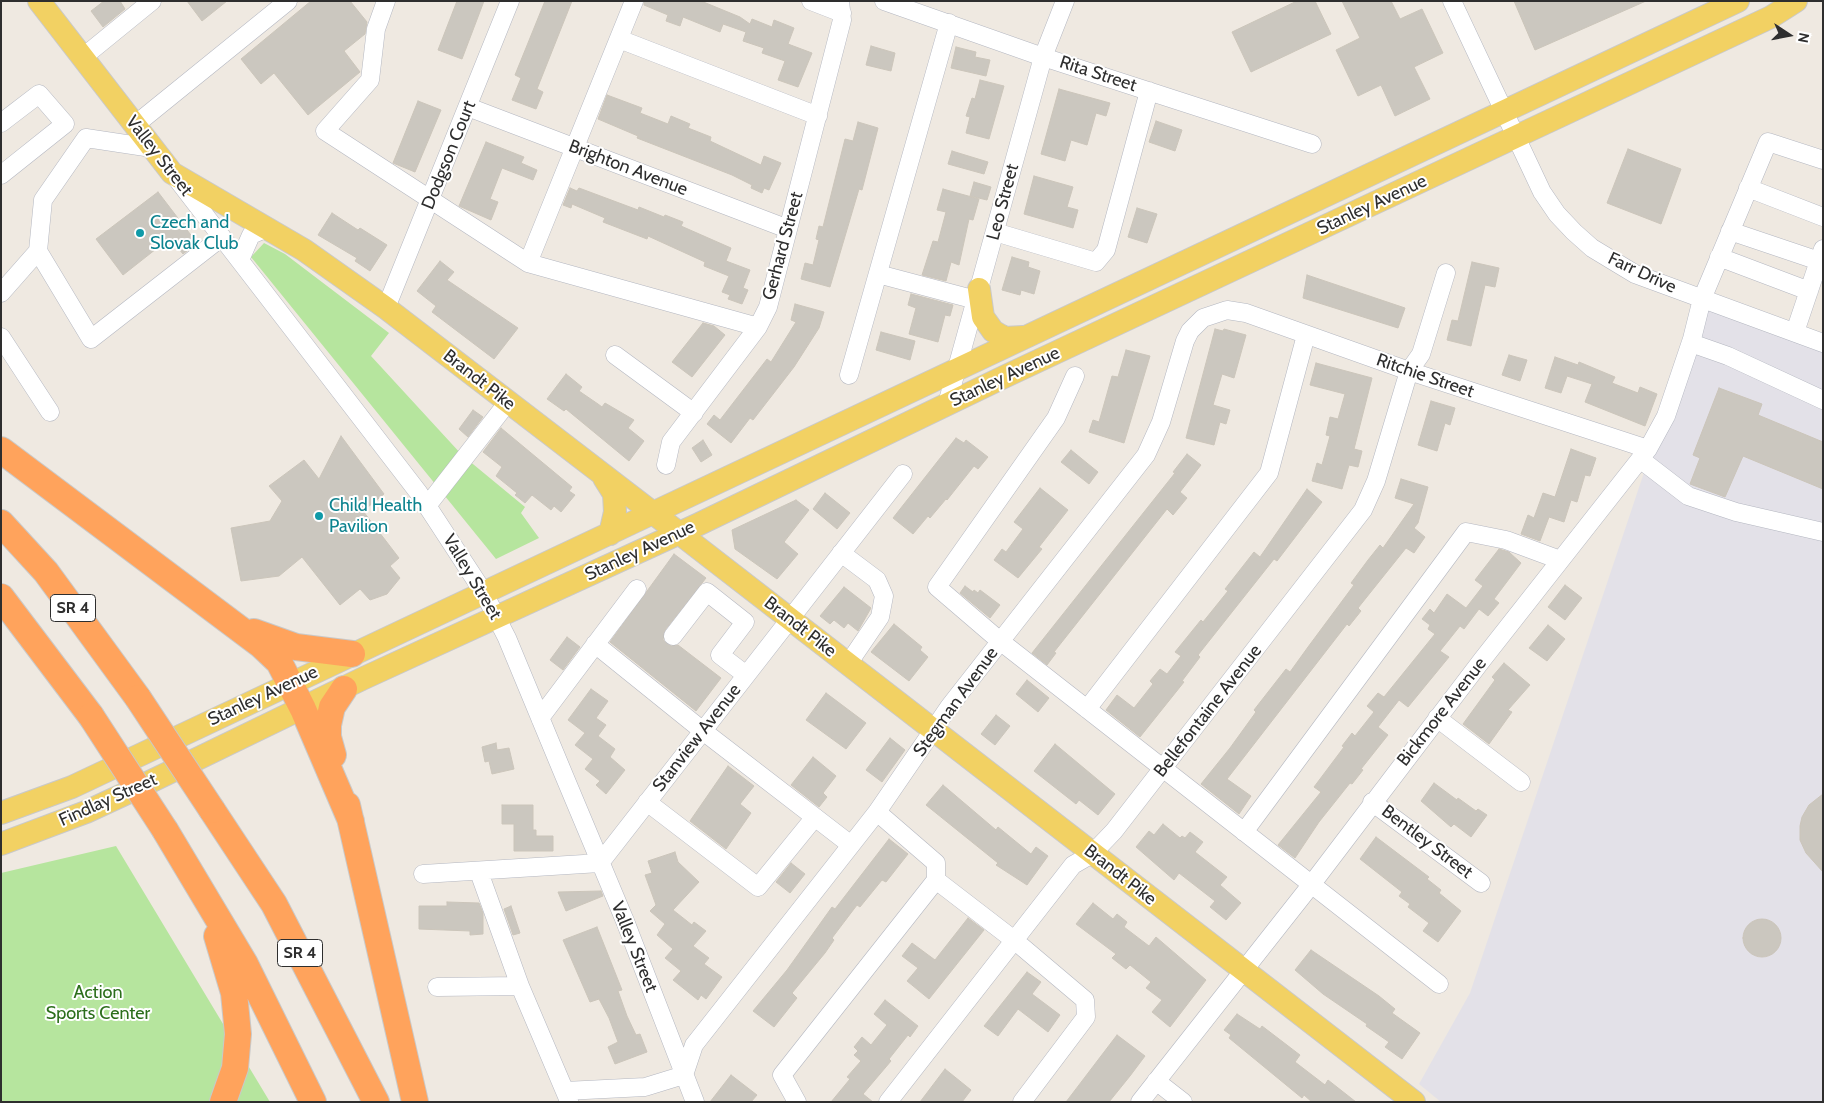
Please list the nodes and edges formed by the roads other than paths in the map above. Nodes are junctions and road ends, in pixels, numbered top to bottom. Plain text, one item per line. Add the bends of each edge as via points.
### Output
1 (39, 1) edge
2 (152, 1) edge
3 (288, 1) edge
4 (386, 1) edge
5 (510, 1) edge
6 (634, 1) edge
7 (811, 1) edge
8 (884, 1) edge
9 (1064, 1) edge
10 (1452, 1) edge
11 (1738, 1) edge
12 (1796, 1) edge
13 (841, 7) edge
14 (949, 23) junction
15 (619, 39) junction
16 (1043, 56) junction
17 (82, 58) junction
18 (1149, 91) junction
19 (468, 108) junction
20 (1504, 111) junction
21 (818, 116) junction
22 (1, 123) edge
23 (135, 125) junction
24 (1516, 137) junction
25 (1312, 144) dead end
26 (152, 148) junction
27 (575, 148) junction
28 (1823, 160) edge
29 (172, 173) junction
30 (1, 175) edge
31 (1748, 188) junction
32 (431, 200) junction
33 (1823, 217) edge
34 (267, 228) junction
35 (788, 229) junction
36 (1730, 231) junction
37 (995, 232) junction
38 (222, 237) junction
39 (38, 251) junction
40 (1821, 255) edge
41 (1719, 258) junction
42 (240, 260) junction
43 (528, 262) junction
44 (1446, 272) dead end
45 (878, 274) junction
46 (1809, 291) junction
47 (1, 292) edge
48 (978, 294) junction
49 (1702, 300) junction
50 (386, 308) junction
51 (1203, 318) joint
52 (758, 328) junction
53 (1795, 332) junction
54 (1306, 335) junction
55 (1, 337) edge
56 (1023, 337) junction
57 (1823, 342) edge
58 (1691, 343) junction
59 (615, 355) dead end
60 (957, 368) junction
61 (1408, 371) junction
62 (849, 375) dead end
63 (1075, 376) dead end
64 (1823, 400) edge
65 (508, 402) junction
66 (948, 404) junction
67 (50, 412) dead end
68 (694, 413) junction
69 (1, 450) edge
70 (1644, 454) junction
71 (666, 465) dead end
72 (903, 474) dead end
73 (602, 475) junction
74 (427, 506) junction
75 (654, 514) junction
76 (1, 523) edge
77 (1823, 532) edge
78 (679, 533) junction
79 (610, 534) junction
80 (841, 553) junction
81 (1560, 560) junction
82 (637, 589) dead end
83 (484, 593) junction
84 (1, 598) edge
85 (210, 606) junction
86 (497, 617) junction
87 (790, 618) junction
88 (673, 636) dead end
89 (1000, 641) junction
90 (595, 644) junction
91 (352, 654) junction
92 (848, 664) junction
93 (746, 675) junction
94 (291, 685) junction
95 (344, 689) junction
96 (303, 708) junction
97 (1087, 709) junction
98 (540, 718) junction
99 (1437, 718) junction
100 (200, 726) joint
101 (935, 730) junction
102 (703, 731) junction
103 (214, 751) joint
104 (1163, 768) junction
105 (1521, 782) dead end
106 (647, 802) junction
107 (1372, 802) junction
108 (877, 812) junction
109 (1, 813) edge
110 (815, 817) junction
111 (351, 821) junction
112 (1244, 832) junction
113 (1, 844) edge
114 (851, 845) junction
115 (1092, 854) junction
116 (600, 863) junction
117 (479, 872) junction
118 (423, 874) dead end
119 (936, 880) junction
120 (1481, 883) dead end
121 (1311, 885) junction
122 (210, 904) junction
123 (1014, 940) junction
124 (1242, 970) junction
125 (1439, 984) dead end
126 (520, 986) junction
127 (437, 987) dead end
128 (684, 1075) junction
129 (1156, 1081) junction
130 (567, 1096) edge
131 (223, 1102) edge
132 (314, 1102) edge
133 (376, 1102) edge
134 (415, 1102) edge
135 (695, 1102) edge
136 (797, 1102) edge
137 (888, 1102) edge
138 (1022, 1102) edge
139 (1140, 1102) edge
140 (1183, 1102) edge
141 (1414, 1102) edge

1 - 17 main road, Valley Street
2 - 17 street
3 - 23 street
4 - 32 street via 376,29 370,80 324,131
5 - 19 street, Dodgson Court
6 - 15 street
7 - 13 street
8 - 14 street, Rita Street
9 - 16 street, Leo Street
10 - 20 street, Farr Drive
11 - 20 main road, Stanley Avenue
12 - 24 main road, Stanley Avenue via 1771,17
13 - 21 street, Gerhard Street via 842,20
14 - 16 street, Rita Street
14 - 45 street
15 - 21 street
15 - 27 street
16 - 18 street, Rita Street
16 - 37 street, Leo Street
17 - 23 main road, Valley Street
18 - 25 street, Rita Street
18 - 37 street via 1106,250 1096,262
19 - 27 street, Brighton Avenue
19 - 32 street, Dodgson Court
20 - 24 street, Farr Drive
20 - 56 main road, Stanley Avenue
21 - 35 street, Gerhard Street
22 - 30 street via 38,94 65,124
23 - 26 main road, Valley Street
24 - 49 street, Farr Drive via 1542,192 1557,214 1592,248 1620,266
24 - 66 main road, Stanley Avenue
26 - 29 main road, Valley Street
26 - 39 street via 86,138 43,200
27 - 35 street, Brighton Avenue
27 - 43 street
28 - 31 street, Bickmore Avenue via 1768,142
29 - 34 main road, Brandt Pike
29 - 38 street, Valley Street
31 - 33 street
31 - 36 street, Bickmore Avenue
32 - 43 street
32 - 50 street, Dodgson Court
34 - 42 street via 251,235
34 - 50 main road, Brandt Pike
35 - 52 street, Gerhard Street via 768,307
36 - 40 street
36 - 41 street, Bickmore Avenue
37 - 48 street, Leo Street
38 - 39 street via 91,339
38 - 42 street, Valley Street
39 - 47 street
40 - 46 street
41 - 46 street
41 - 49 street, Bickmore Avenue
42 - 74 street, Valley Street
43 - 52 street
44 - 61 street, Bellefontaine Avenue via 1421,354
45 - 48 street
45 - 62 street
46 - 53 street
48 - 56 main road via 983,317 993,331 1005,338
48 - 60 street, Leo Street
49 - 53 street, Farr Drive
49 - 58 street, Bickmore Avenue
50 - 65 main road, Brandt Pike
51 - 54 street, Ritchie Street via 1215,312 1234,310
51 - 89 street, Stegman Avenue via 1190,330 1185,341 1161,422 1146,456
52 - 68 street, Gerhard Street
53 - 57 street, Farr Drive
54 - 61 street, Ritchie Street
54 - 97 street via 1269,473
55 - 67 street
56 - 60 main road, Stanley Avenue
58 - 64 street via 1728,356
58 - 70 street, Bickmore Avenue via 1666,416
59 - 68 street
60 - 66 street, Leo Street
60 - 75 main road, Stanley Avenue
61 - 70 street, Ritchie Street
61 - 104 street, Bellefontaine Avenue via 1376,481 1363,510
63 - 89 street via 1056,418 938,587
65 - 73 main road, Brandt Pike
65 - 74 street
66 - 78 main road, Stanley Avenue
68 - 71 street, Gerhard Street via 671,442
69 - 85 highway
70 - 77 street, Ritchie Street via 1688,496 1736,512
70 - 81 street, Bickmore Avenue
72 - 80 street, Stanview Avenue
73 - 75 main road, Brandt Pike
73 - 79 main road via 614,494 615,512
74 - 83 street, Valley Street
75 - 78 main road, Brandt Pike
75 - 79 main road, Stanley Avenue
76 - 133 highway, SR 4, bridge via 46,572 138,698 274,904
78 - 86 main road, Stanley Avenue
78 - 87 main road, Brandt Pike
79 - 83 main road, Stanley Avenue
80 - 87 street, Stanview Avenue
80 - 92 street via 877,580 884,596 880,617
81 - 99 street, Bickmore Avenue
81 - 112 street via 1506,540 1466,532
82 - 90 street
83 - 86 street, Valley Street
83 - 91 main road, Stanley Avenue
84 - 122 highway, SR 4, bridge via 91,716
85 - 91 highway via 276,641 296,647
85 - 94 highway via 261,645 278,662
86 - 95 main road, Stanley Avenue
86 - 98 street, Valley Street
87 - 92 main road, Brandt Pike
87 - 93 street, Stanview Avenue
88 - 93 street via 707,592 745,622 720,655
89 - 97 street
89 - 101 street, Stegman Avenue
90 - 98 street
90 - 102 street
91 - 94 main road, Stanley Avenue
92 - 101 main road, Brandt Pike
93 - 102 street, Stanview Avenue
94 - 96 highway
94 - 100 main road, Stanley Avenue
95 - 96 main road, Stanley Avenue
95 - 111 highway via 332,707 328,737
96 - 103 main road, Stanley Avenue
96 - 111 highway
97 - 104 street
98 - 116 street, Valley Street
99 - 105 street
99 - 107 street, Bickmore Avenue
100 - 109 main road, Findlay Street via 72,788
101 - 108 street, Stegman Avenue
101 - 115 main road, Brandt Pike
102 - 106 street, Stanview Avenue
102 - 110 street
103 - 113 main road, Findlay Street via 86,812
104 - 112 street
104 - 115 street, Bellefontaine Avenue
106 - 110 street via 758,887
106 - 116 street, Stanview Avenue
107 - 120 street, Bentley Street
107 - 121 street, Bickmore Avenue
108 - 114 street, Stegman Avenue
108 - 119 street via 936,863
110 - 114 street
111 - 134 highway
112 - 121 street
114 - 128 street, Stegman Avenue via 695,1044
115 - 123 street, Bellefontaine Avenue via 1073,865
115 - 124 main road, Brandt Pike
116 - 117 street
116 - 128 street, Valley Street
117 - 118 street
117 - 126 street
119 - 123 street
119 - 136 street via 782,1075
121 - 124 street, Bickmore Avenue
121 - 125 street
122 - 131 highway via 234,993 238,1034 235,1068
122 - 132 highway, SR 4 via 245,964
123 - 137 street, Bellefontaine Avenue
123 - 138 street via 1085,1000 1086,1017
124 - 129 street, Bickmore Avenue
124 - 141 main road, Brandt Pike
126 - 127 street
126 - 130 street
128 - 130 street via 645,1087
128 - 135 street, Valley Street
129 - 139 street, Bickmore Avenue
129 - 140 street

